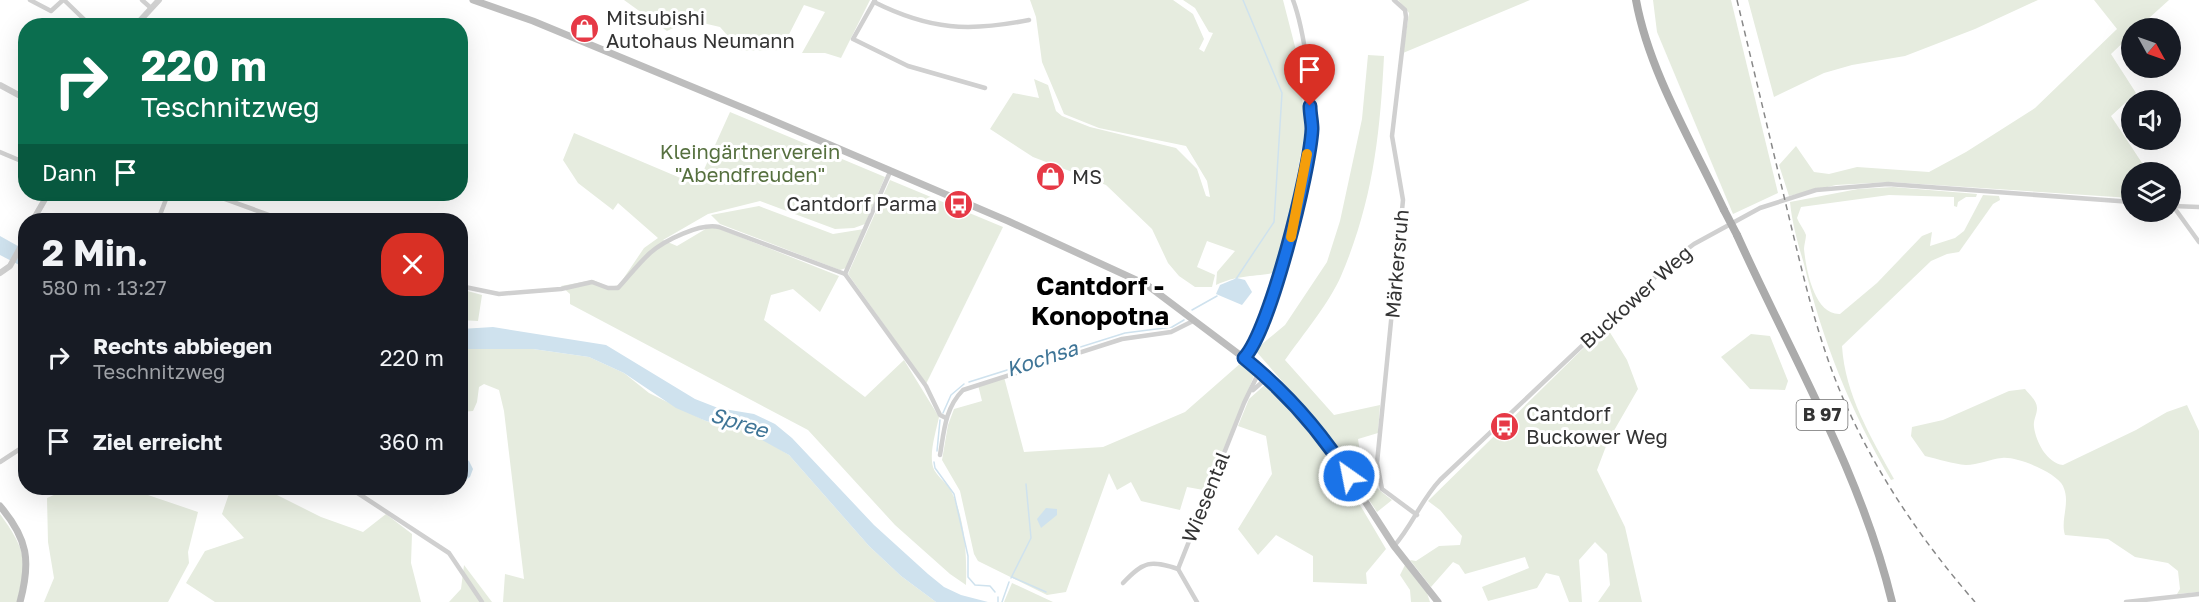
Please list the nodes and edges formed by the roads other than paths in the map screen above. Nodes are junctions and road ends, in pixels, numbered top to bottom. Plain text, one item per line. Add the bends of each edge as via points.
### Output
1 (30, 0) edge
2 (64, 0) edge
3 (142, 0) edge
4 (159, 0) edge
5 (473, 0) edge
6 (1293, 0) edge
7 (1394, 0) edge
8 (1636, 0) edge
9 (875, 1) edge
10 (151, 8) junction
11 (83, 18) edge
12 (142, 18) edge
13 (1029, 20) dead end
14 (0, 86) edge
15 (985, 88) dead end
16 (18, 95) edge
17 (0, 152) edge
18 (18, 160) edge
19 (890, 172) junction
20 (230, 201) edge
21 (2121, 201) edge
22 (2181, 206) edge
23 (2199, 207) edge
24 (264, 213) edge
25 (2181, 218) edge
26 (2199, 242) edge
27 (18, 251) edge
28 (0, 273) edge
29 (845, 274) junction
30 (468, 288) edge
31 (1196, 320) junction
32 (1244, 358) junction
33 (1259, 370) junction
34 (1267, 378) junction
35 (1251, 391) junction
36 (946, 418) junction
37 (18, 450) edge
38 (940, 455) dead end
39 (0, 462) edge
40 (361, 495) edge
41 (0, 506) edge
42 (1416, 515) junction
43 (1394, 546) junction
44 (1178, 569) junction
45 (1123, 583) dead end
46 (2199, 594) edge
47 (20, 602) edge
48 (482, 602) edge
49 (1197, 602) edge
50 (1438, 602) edge
51 (1892, 602) edge
52 (2126, 602) edge

1 - 2 street via 51,11
2 - 11 street
3 - 10 street
4 - 10 street
5 - 19 main road via 544,26
6 - 32 street via 1306,59 1312,130 1293,230 1261,326
7 - 42 street, Märkersruh via 1405,10 1406,17 1392,136 1403,200 1377,463 1382,489
8 - 51 main road, B 97, bridge via 1659,73 1848,473
9 - 13 street via 904,16 950,28
9 - 15 street via 853,39 908,66
10 - 12 street
14 - 16 street
17 - 18 street
19 - 29 street
19 - 31 main road via 1132,275
20 - 24 street
21 - 42 street, Buckower Weg via 1888,184 1816,190 1760,208 1674,259 1440,480
22 - 23 street
25 - 26 street
27 - 28 street via 10,266
29 - 30 street via 708,225 651,252 618,288 592,282 499,294
29 - 36 street via 926,386 940,415
31 - 32 main road
31 - 36 street via 1171,332 1122,339 968,387 955,398
32 - 33 main road
33 - 34 main road
33 - 35 street, Wiesental
34 - 35 street, Wiesental
34 - 43 main road via 1326,441
35 - 44 street, Wiesental
36 - 38 street
37 - 39 street
40 - 48 street via 449,552
41 - 47 main road via 20,535 26,553 27,571
42 - 43 street, Buckower Weg
43 - 50 main road
44 - 45 street via 1154,561 1146,563
44 - 49 street, Wiesental
46 - 52 street

